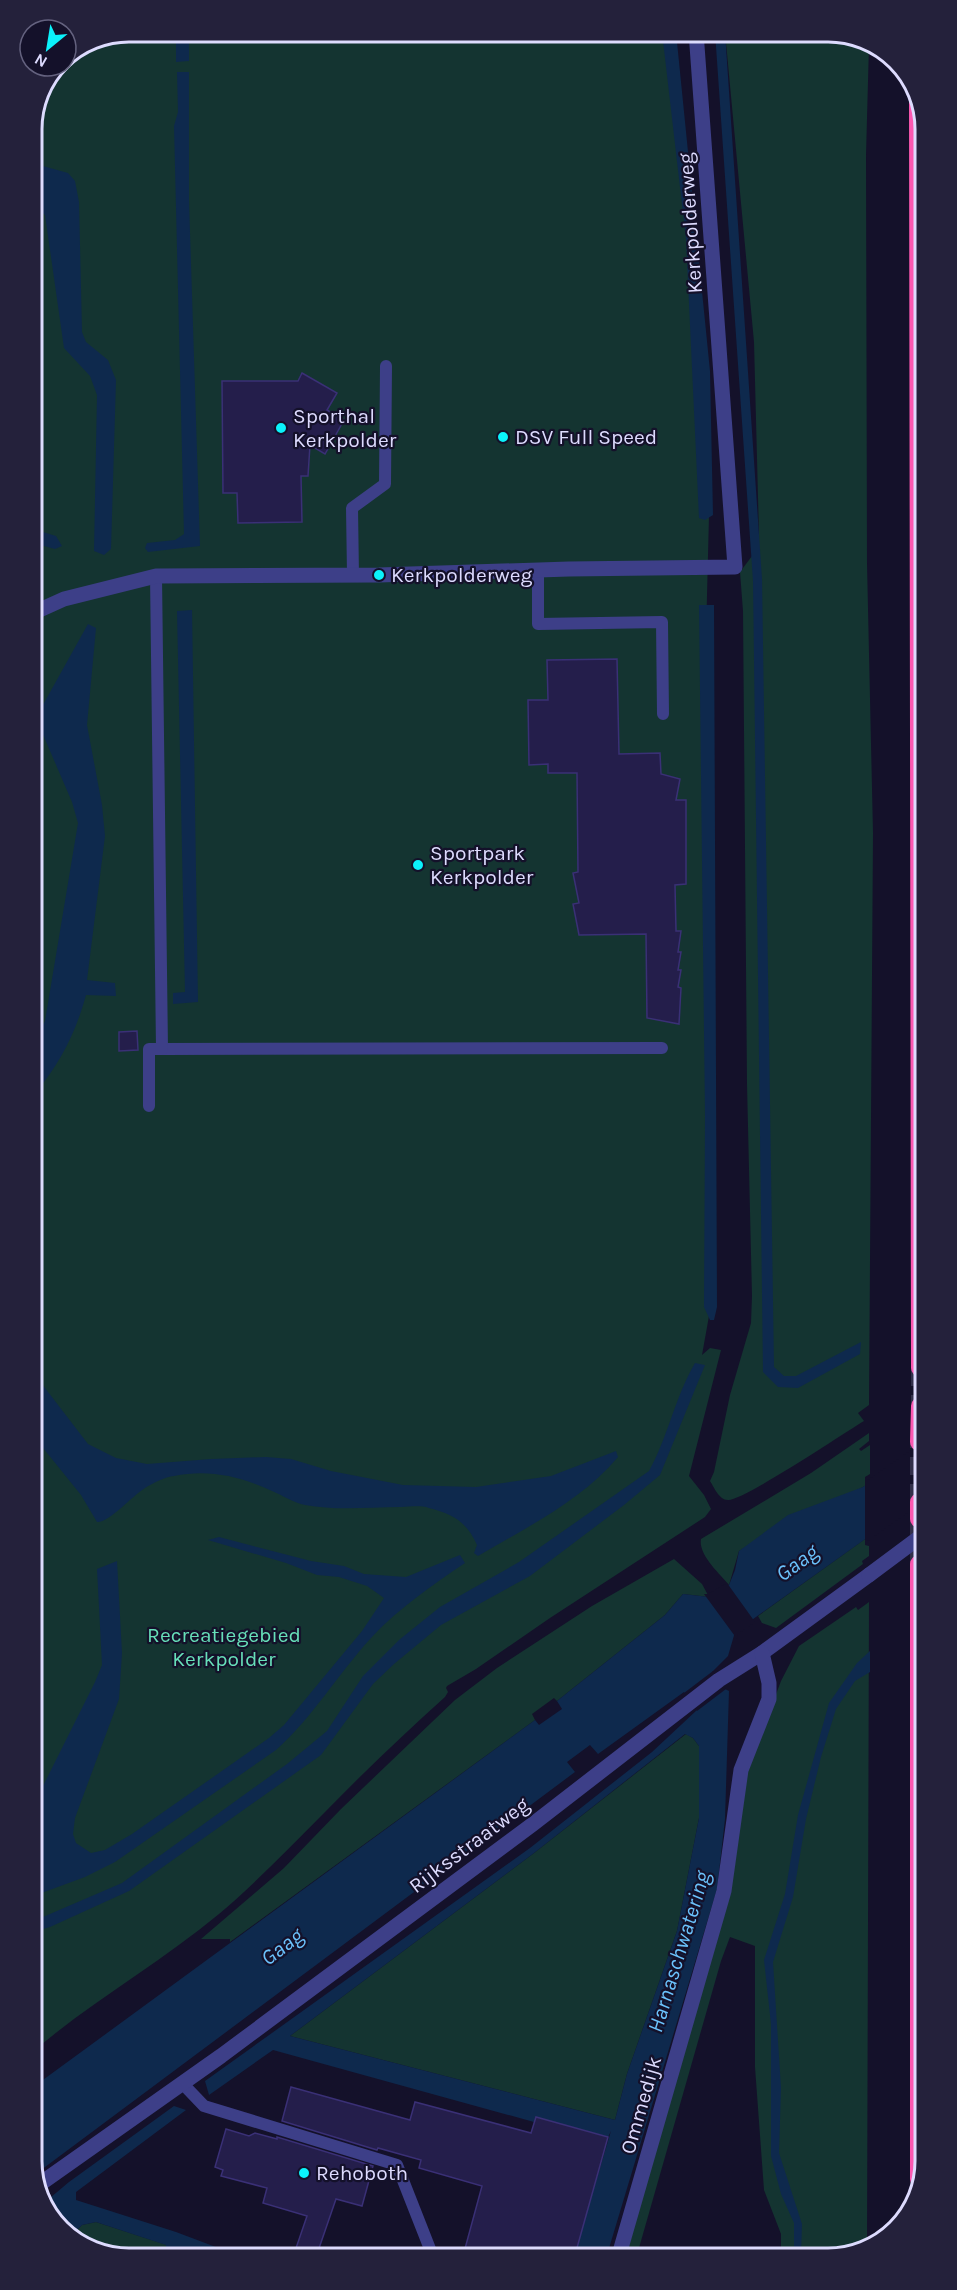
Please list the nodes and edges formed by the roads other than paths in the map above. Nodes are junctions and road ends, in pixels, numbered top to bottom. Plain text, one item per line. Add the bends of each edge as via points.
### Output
1 (697, 42) edge
2 (386, 366) dead end
3 (538, 570) junction
4 (353, 575) junction
5 (156, 576) junction
6 (42, 609) edge
7 (663, 714) dead end
8 (662, 1048) dead end
9 (162, 1049) junction
10 (149, 1106) dead end
11 (915, 1524) edge
12 (762, 1653) junction
13 (182, 2083) junction
14 (45, 2181) edge
15 (430, 2248) edge
16 (621, 2248) edge

1 - 3 street, Kerkpolderweg via 735,567
2 - 4 lane via 385,484 352,508
3 - 4 street, Kerkpolderweg
3 - 7 lane via 538,624 662,622
4 - 5 street, Kerkpolderweg
5 - 6 street, Kerkpolderweg via 64,599
5 - 9 lane
8 - 9 lane
9 - 10 lane via 149,1049
11 - 12 street, Rijksstraatweg, bridge via 868,1575
12 - 13 street, Rijksstraatweg via 690,1701 533,1824
12 - 16 street, Ommedijk via 769,1699 741,1770 724,1891
13 - 14 street, Rijksstraatweg
13 - 15 lane via 204,2106 397,2165

